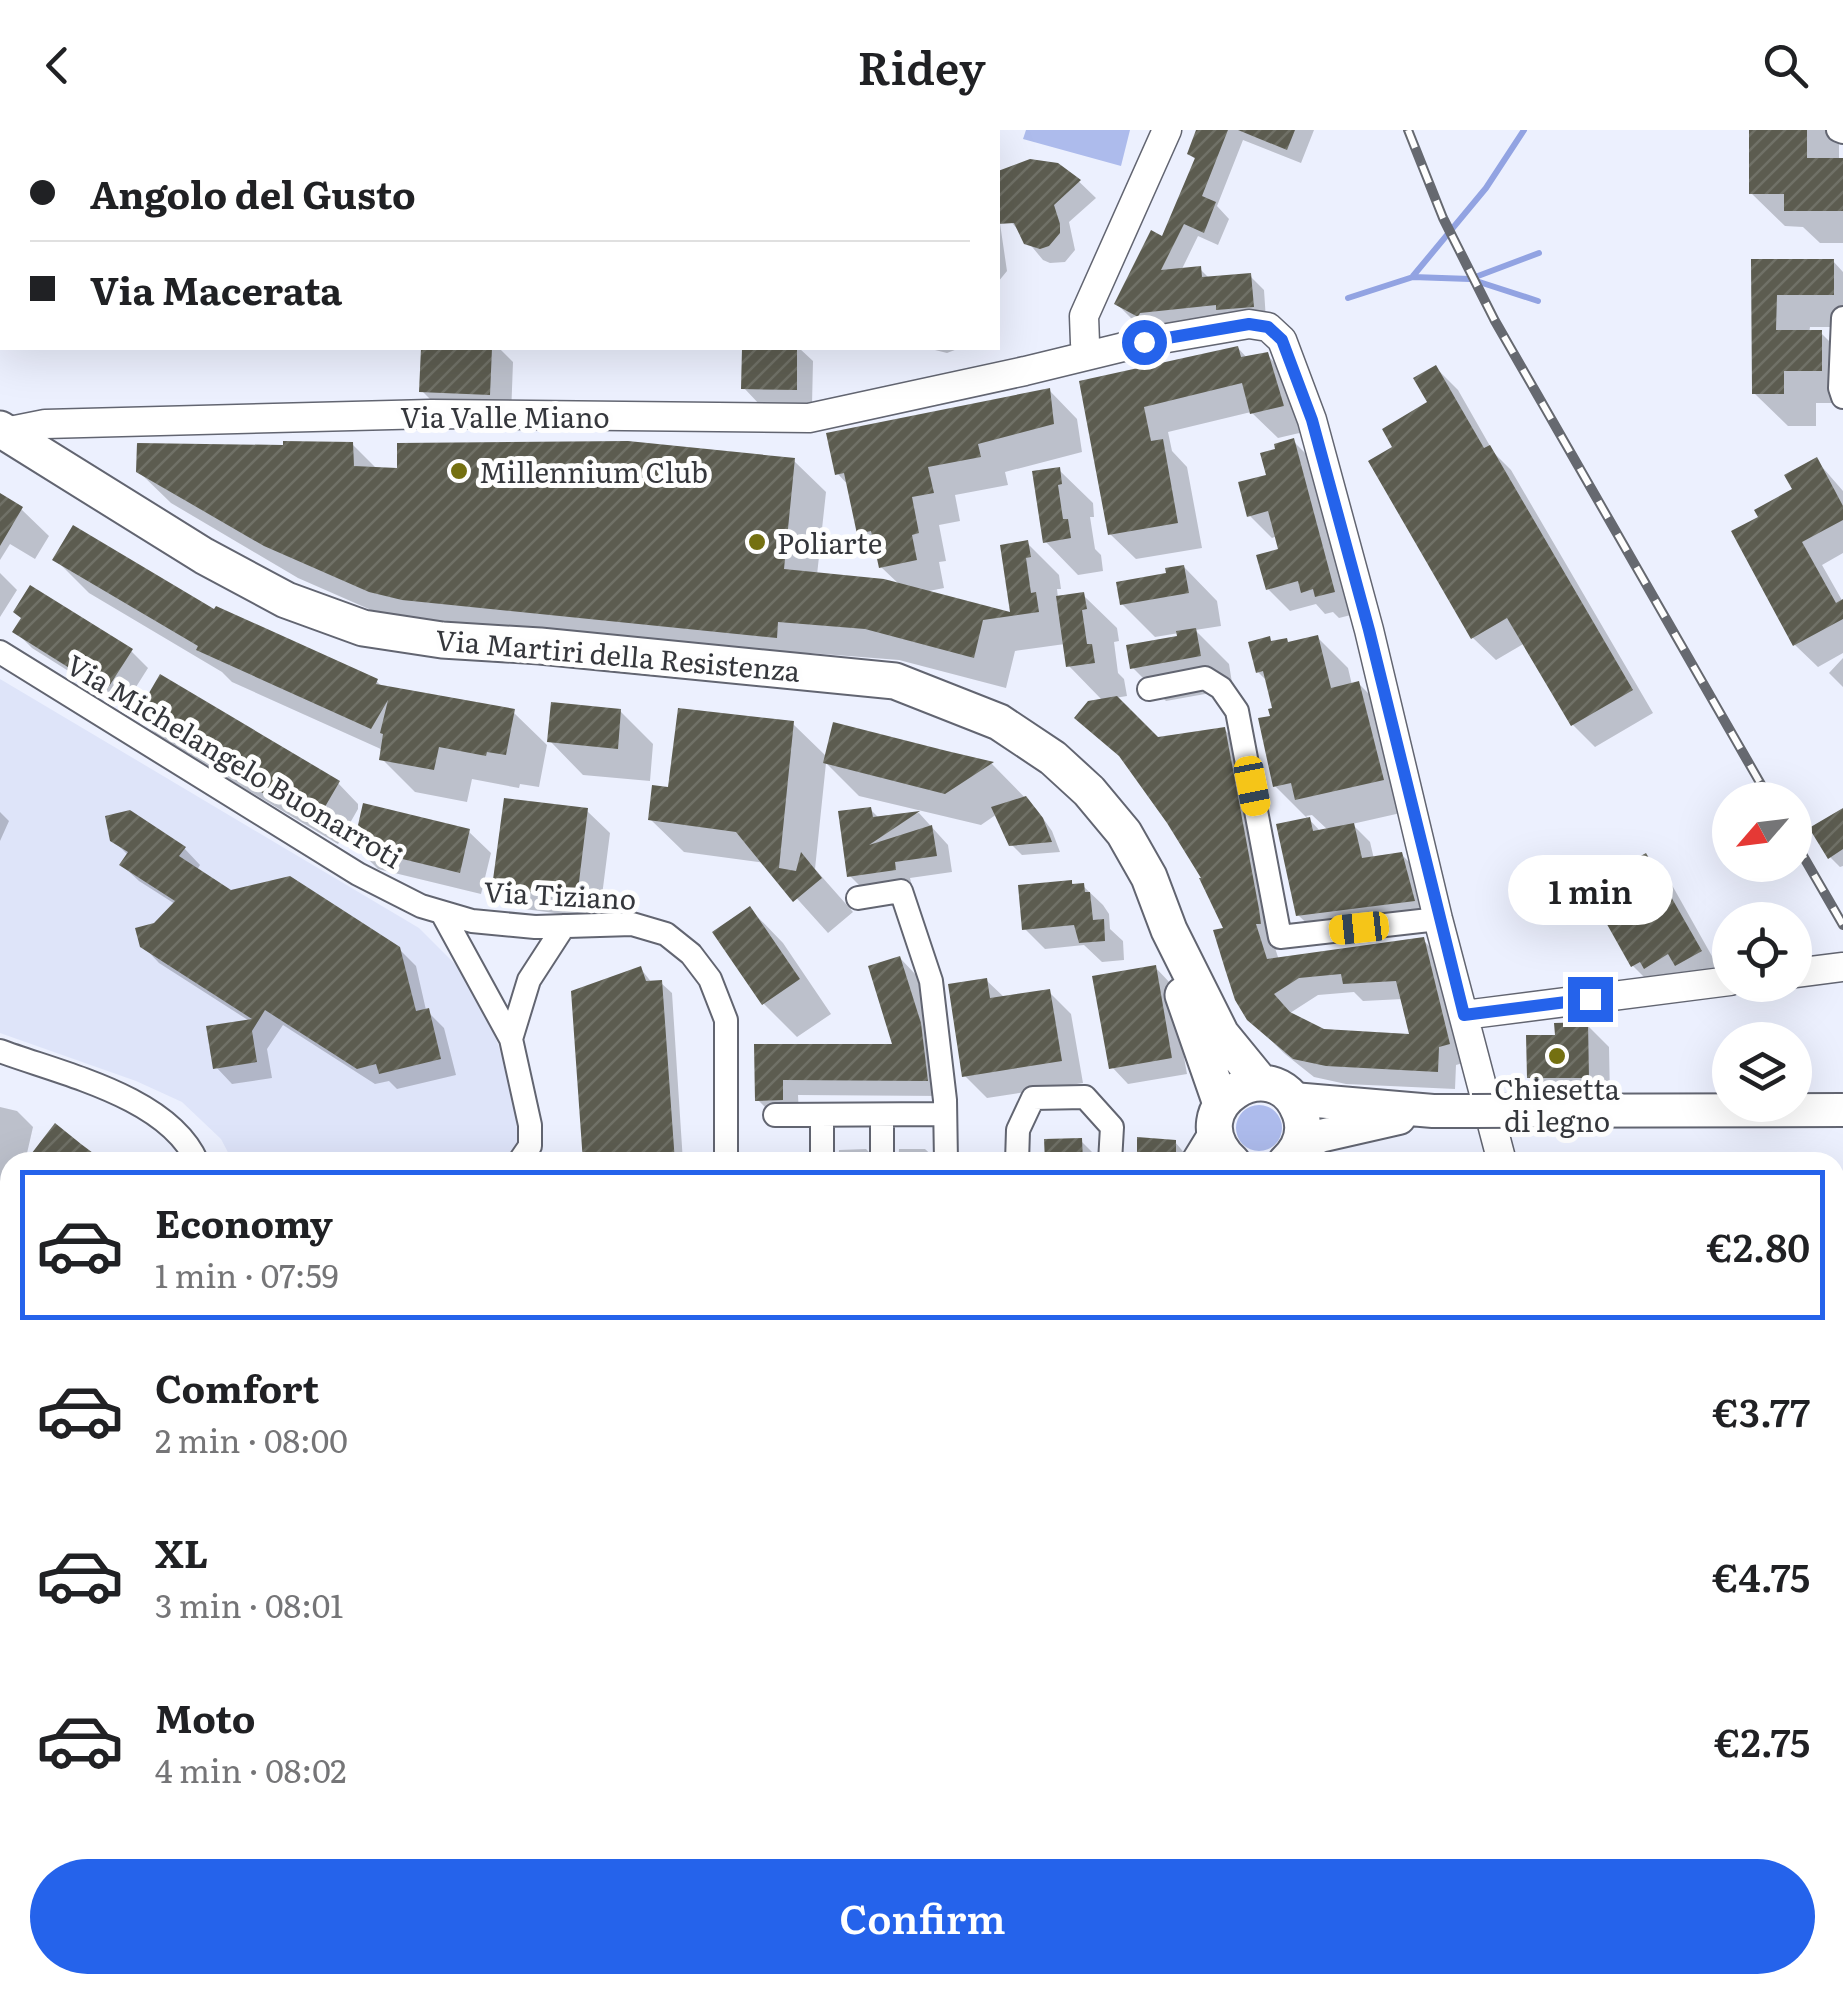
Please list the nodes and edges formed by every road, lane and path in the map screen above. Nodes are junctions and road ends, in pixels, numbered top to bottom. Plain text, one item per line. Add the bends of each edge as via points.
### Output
1 (1166, 130) edge
2 (1843, 318) edge
3 (1090, 354) junction
4 (1843, 396) edge
5 (2, 430) edge
6 (0, 652) edge
7 (1148, 689) dead end
8 (858, 898) dead end
9 (442, 913) junction
10 (1438, 919) junction
11 (564, 926) junction
12 (1843, 966) edge
13 (1812, 971) edge
14 (1712, 983) edge
15 (1464, 1015) junction
16 (511, 1039) junction
17 (1210, 1039) junction
18 (0, 1052) edge
19 (1261, 1083) junction
20 (1293, 1099) junction
21 (1843, 1110) edge
22 (882, 1114) junction
23 (946, 1114) junction
24 (774, 1115) dead end
25 (822, 1115) junction
26 (1218, 1115) junction
27 (1343, 1116) junction
28 (190, 1152) edge
29 (524, 1152) edge
30 (726, 1152) edge
31 (822, 1152) edge
32 (882, 1152) edge
33 (946, 1152) edge
34 (1017, 1152) edge
35 (1111, 1152) edge
36 (1198, 1152) edge
37 (1223, 1152) edge
38 (1294, 1152) edge
39 (1298, 1152) edge
40 (1499, 1152) edge

1 - 3 street via 1084,316
2 - 4 street
3 - 5 street, Via Valle Miano via 809,418 431,414
3 - 10 street, Via Valle Miano via 1249,324 1268,327 1282,340 1312,420 1369,630
5 - 17 main road, Via Martiri della Resistenza via 204,556 286,600 363,628 895,681 999,722 1053,758 1124,833 1169,930 1185,1006
6 - 9 street, Via Michelangelo Buonarroti via 358,874
7 - 10 street via 1205,678 1222,688 1237,711 1280,937
8 - 23 street via 901,890 931,981
9 - 11 street, Via Tiziano
9 - 16 street
10 - 15 street
11 - 16 street via 529,980
11 - 30 street, Via Tiziano via 632,924 666,934 710,978 726,1020
12 - 13 street
14 - 15 street
15 - 40 street
16 - 29 street via 530,1125
17 - 19 main road
17 - 26 main road, Via Martiri della Resistenza
18 - 28 street via 142,1106 177,1132
19 - 20 main road
19 - 26 main road via 1238,1088
20 - 27 main road
20 - 38 main road via 1303,1121
21 - 27 main road, bridge
22 - 23 street
22 - 25 street
22 - 32 street
23 - 33 street
24 - 25 street
25 - 31 street
26 - 36 street
26 - 37 main road, Via Martiri della Resistenza
27 - 39 main road
34 - 35 street via 1018,1130 1033,1098 1085,1097 1112,1127

